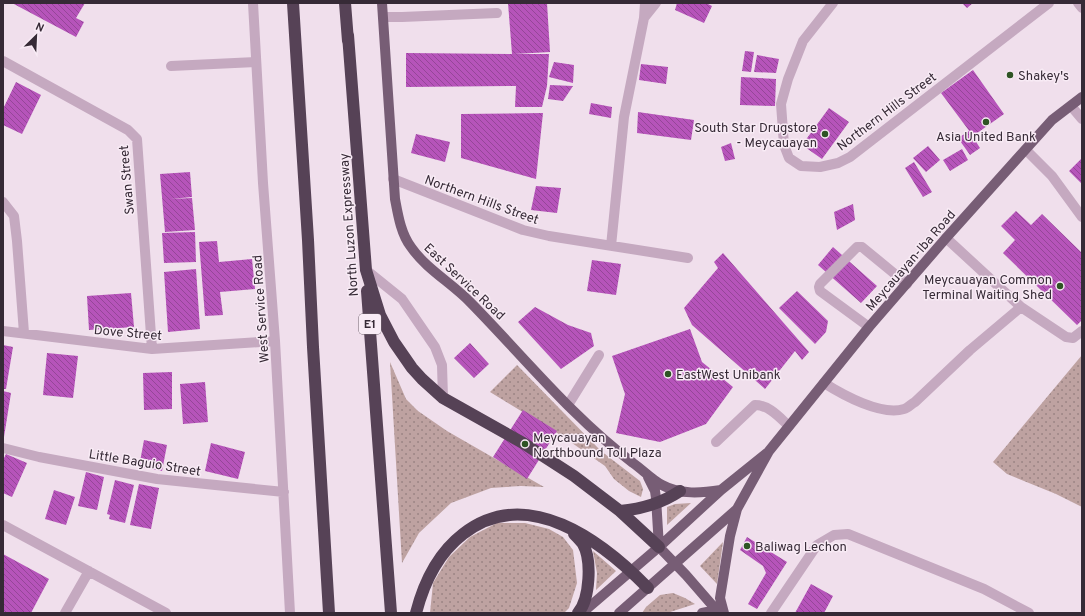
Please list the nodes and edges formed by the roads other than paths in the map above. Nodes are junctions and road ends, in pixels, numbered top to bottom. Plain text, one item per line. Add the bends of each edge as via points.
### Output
1 (253, 3) edge
2 (293, 3) edge
3 (345, 3) edge
4 (382, 3) edge
5 (645, 3) edge
6 (656, 3) edge
7 (833, 3) edge
8 (1049, 3) edge
9 (1078, 3) edge
10 (1082, 8) edge
11 (497, 13) dead end
12 (383, 17) junction
13 (644, 18) junction
14 (3, 61) edge
15 (256, 62) junction
16 (171, 66) dead end
17 (1082, 97) edge
18 (1071, 106) junction
19 (1082, 120) edge
20 (1026, 150) junction
21 (393, 179) junction
22 (3, 202) edge
23 (1082, 217) edge
24 (946, 238) junction
25 (611, 246) junction
26 (688, 258) dead end
27 (366, 270) junction
28 (907, 284) junction
29 (1022, 307) junction
30 (870, 327) junction
31 (3, 330) edge
32 (1082, 331) edge
33 (24, 333) junction
34 (275, 341) junction
35 (152, 349) junction
36 (599, 355) dead end
37 (824, 383) junction
38 (443, 398) junction
39 (568, 405) junction
40 (789, 426) junction
41 (716, 442) dead end
42 (3, 448) edge
43 (769, 451) junction
44 (645, 472) junction
45 (721, 490) junction
46 (680, 491) junction
47 (284, 492) junction
48 (657, 503) junction
49 (737, 509) junction
50 (620, 511) junction
51 (3, 525) edge
52 (568, 527) junction
53 (659, 547) junction
54 (675, 564) junction
55 (89, 571) junction
56 (631, 571) junction
57 (648, 588) junction
58 (65, 613) edge
59 (166, 613) edge
60 (290, 613) edge
61 (329, 613) edge
62 (391, 613) edge
63 (416, 613) edge
64 (578, 613) edge
65 (582, 613) edge
66 (619, 613) edge
67 (702, 613) edge
68 (709, 613) edge
69 (719, 613) edge
70 (724, 613) edge
71 (772, 613) edge
72 (1029, 613) edge

1 - 15 street, West Service Road
2 - 61 highway
3 - 27 highway, North Luzon Expressway / E1
4 - 12 main road, East Service Road
5 - 13 street
6 - 13 street
7 - 8 street, Northern Hills Street via 803,41 781,104 784,145 789,158 801,166 820,167 838,163 850,156
9 - 10 street
11 - 12 street
12 - 21 main road, East Service Road
13 - 25 street via 624,117
14 - 35 street, Swan Street via 128,130 137,139
15 - 16 street
15 - 34 street, West Service Road
17 - 18 main road, Meycauayan-Iba Road
18 - 19 street
18 - 20 main road, Meycauayan-Iba Road via 1052,120
20 - 23 street via 1052,176
20 - 24 main road, Meycauayan-Iba Road
21 - 25 street, Northern Hills Street via 522,230
21 - 39 main road, East Service Road via 398,218 410,246 420,259 469,300
22 - 33 street via 14,216
24 - 28 main road, Meycauayan-Iba Road
24 - 29 street
25 - 26 street, Northern Hills Street
27 - 38 highway via 380,315 394,342 422,379
27 - 38 street via 402,299 435,347 442,365
27 - 62 highway, North Luzon Expressway / E1
28 - 30 main road, Meycauayan-Iba Road
28 - 30 street via 859,246 820,284 820,291
29 - 32 street via 1066,337 1073,338
29 - 37 street via 904,409 883,410 873,407
30 - 37 main road, Meycauayan-Iba Road
31 - 33 street, Dove Street
33 - 35 street, Dove Street
34 - 35 street, Dove Street
34 - 47 street, West Service Road
36 - 39 street
37 - 40 main road, Meycauayan-Iba Road
38 - 50 highway via 550,460
39 - 44 main road, East Service Road via 595,432
40 - 41 street via 771,410 762,405 755,405
40 - 43 main road, Meycauayan-Iba Road
42 - 47 street, Little Baguio Street via 157,479
43 - 45 main road, Meycauayan-Iba Road
43 - 49 main road, Meycauayan-Iba Road
44 - 46 main road, East Service Road via 662,485
44 - 48 main road, East Service Road via 655,491
45 - 46 main road, East Service Road
45 - 53 main road, Meycauayan-Iba Road
46 - 48 highway
47 - 60 street, West Service Road
48 - 50 highway
48 - 53 main road, East Service Road
49 - 54 main road, Meycauayan-Iba Road
49 - 70 main road via 720,598
50 - 53 highway
51 - 55 street
52 - 56 highway via 606,550
52 - 63 highway via 537,516 516,514 496,517 476,525 456,539 438,560 423,589
52 - 64 highway via 583,544 588,567 587,594
53 - 54 main road
53 - 56 main road, Meycauayan-Iba Road
54 - 57 main road, Meycauayan-Iba Road
54 - 69 main road
55 - 58 street
55 - 59 street
56 - 57 highway
56 - 65 main road, Meycauayan-Iba Road
57 - 66 main road, Meycauayan-Iba Road
67 - 68 main road
71 - 72 street via 817,545 834,535 848,534 984,589

